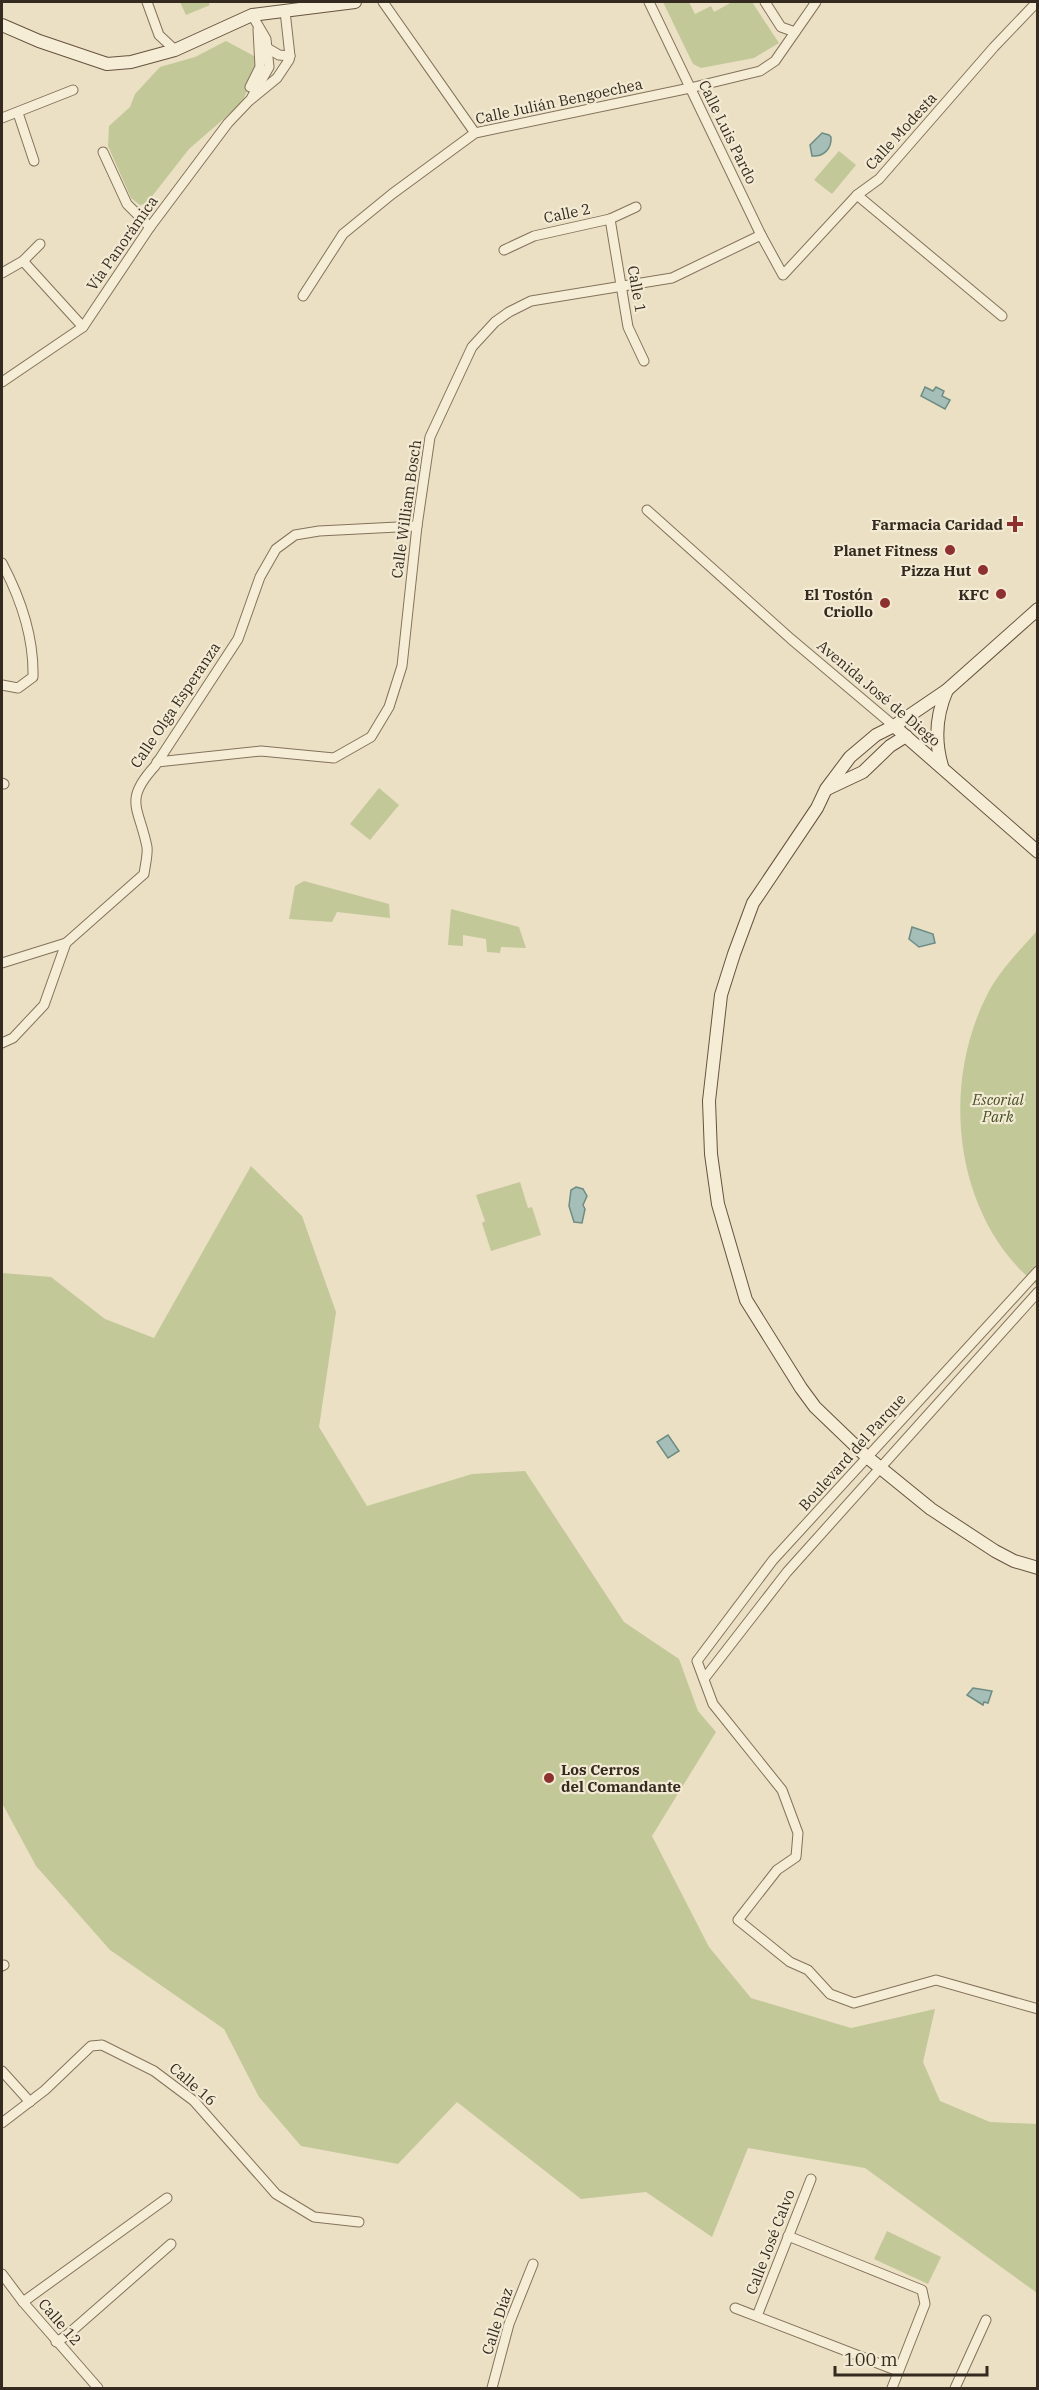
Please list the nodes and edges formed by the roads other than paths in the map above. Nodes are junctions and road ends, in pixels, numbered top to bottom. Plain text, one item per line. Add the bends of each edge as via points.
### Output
1 (147, 2) edge
2 (355, 2) edge
3 (383, 2) edge
4 (649, 2) edge
5 (765, 2) edge
6 (816, 2) edge
7 (1037, 2) edge
8 (285, 11) junction
9 (255, 20) junction
10 (2, 25) edge
11 (795, 32) junction
12 (267, 48) junction
13 (176, 50) junction
14 (290, 56) junction
15 (690, 88) junction
16 (73, 90) dead end
17 (249, 101) junction
18 (18, 113) junction
19 (2, 118) edge
20 (475, 133) junction
21 (104, 152) dead end
22 (34, 161) dead end
23 (857, 195) junction
24 (636, 207) dead end
25 (610, 219) junction
26 (150, 227) junction
27 (760, 235) junction
28 (40, 244) dead end
29 (504, 250) dead end
30 (23, 261) junction
31 (2, 273) edge
32 (783, 275) joint
33 (621, 288) junction
34 (303, 296) dead end
35 (1002, 316) dead end
36 (82, 327) junction
37 (644, 361) dead end
38 (2, 382) edge
39 (647, 510) dead end
40 (417, 526) junction
41 (2, 563) edge
42 (1038, 609) edge
43 (2, 685) edge
44 (946, 690) junction
45 (894, 726) junction
46 (906, 736) junction
47 (157, 762) junction
48 (942, 767) junction
49 (826, 789) junction
50 (1038, 852) edge
51 (66, 943) junction
52 (2, 963) edge
53 (2, 1043) edge
54 (1038, 1271) edge
55 (1038, 1292) edge
56 (867, 1457) junction
57 (879, 1468) junction
58 (1038, 1568) edge
59 (704, 1679) junction
60 (1038, 2010) edge
61 (2, 2071) edge
62 (30, 2102) junction
63 (2, 2123) edge
64 (811, 2179) dead end
65 (167, 2198) dead end
66 (359, 2222) dead end
67 (789, 2236) junction
68 (171, 2244) dead end
69 (533, 2264) dead end
70 (2, 2274) edge
71 (23, 2302) junction
72 (735, 2308) dead end
73 (757, 2316) junction
74 (986, 2320) dead end
75 (56, 2342) junction
76 (898, 2371) junction
77 (98, 2388) edge
78 (492, 2388) edge
79 (892, 2388) edge
80 (955, 2388) edge

1 - 13 street via 159,35
2 - 8 street
3 - 20 street
4 - 15 street, Calle Luis Pardo
5 - 11 street via 782,27
6 - 11 street, Calle Julián Bengoechea
7 - 23 street, Calle Modesta via 879,179
8 - 9 street
8 - 14 street
9 - 12 street
9 - 13 street
9 - 17 street, Vía Panorámica via 260,67 250,88
10 - 13 street via 107,64
11 - 15 street, Calle Julián Bengoechea via 776,61 760,71
12 - 14 street via 279,56
12 - 17 street, Vía Panorámica via 268,68
14 - 17 street, Vía Panorámica via 277,78
15 - 20 street, Calle Julián Bengoechea
15 - 27 street, Calle Luis Pardo
16 - 18 street
17 - 26 street, Vía Panorámica
18 - 19 street
18 - 22 street
20 - 34 street, Calle Julián Bengoechea via 343,234
21 - 26 street via 127,204
23 - 32 street, Calle Modesta
23 - 35 street
24 - 25 street, Calle 2
25 - 29 street, Calle 2 via 534,236
25 - 33 street, Calle 1
26 - 36 street, Vía Panorámica
27 - 32 street, Calle Luis Pardo
27 - 33 street, Calle William Bosch via 672,278
28 - 30 street
30 - 31 street
30 - 36 street
33 - 37 street, Calle 1 via 628,327
33 - 40 street, Calle William Bosch via 531,301 495,322 472,347 430,437
36 - 38 street, Vía Panorámica
39 - 45 street, Avenida José de Diego
40 - 47 street, Calle Olga Esperanza via 311,532 295,535 276,549 260,577 238,639
40 - 47 street, Calle William Bosch via 402,666 389,707 371,737 334,758 261,751
41 - 43 street via 15,589 33,664 33,677 18,688
42 - 44 street
44 - 45 street
44 - 48 street via 936,731
45 - 46 street, Avenida José de Diego
45 - 49 street via 876,735 850,757
46 - 48 street, Avenida José de Diego
46 - 49 street via 862,772
47 - 51 street, Calle Olga Esperanza via 140,782 134,800 147,849 144,874
48 - 50 street, Avenida José de Diego
49 - 56 street via 753,903 721,995 709,1101 711,1154 718,1204 746,1300 815,1407
51 - 52 street
51 - 53 street, Calle Olga Esperanza via 45,1005 13,1038
54 - 56 street, Boulevard del Parque
55 - 57 street, Boulevard del Parque
56 - 57 street
56 - 59 street, Boulevard del Parque via 773,1560 698,1661
57 - 58 street via 931,1509 995,1551
57 - 59 street, Boulevard del Parque via 787,1572
59 - 60 street via 713,1704 782,1790 798,1833 796,1857 777,1870 738,1920 748,1930 790,1962 808,1970 830,1994 854,2003 936,1980
61 - 62 street
62 - 63 street, Calle 16
62 - 66 street, Calle 16 via 91,2046 102,2045 154,2071 194,2101 276,2194 314,2217
64 - 67 street, Calle José Calvo
65 - 71 street
67 - 73 street, Calle José Calvo
67 - 76 street via 922,2290 925,2304
68 - 75 street
69 - 78 street, Calle Díaz via 509,2324
70 - 71 street, Calle 12
71 - 75 street, Calle 12
72 - 73 street
73 - 76 street
74 - 80 street
75 - 77 street, Calle 12
76 - 79 street

